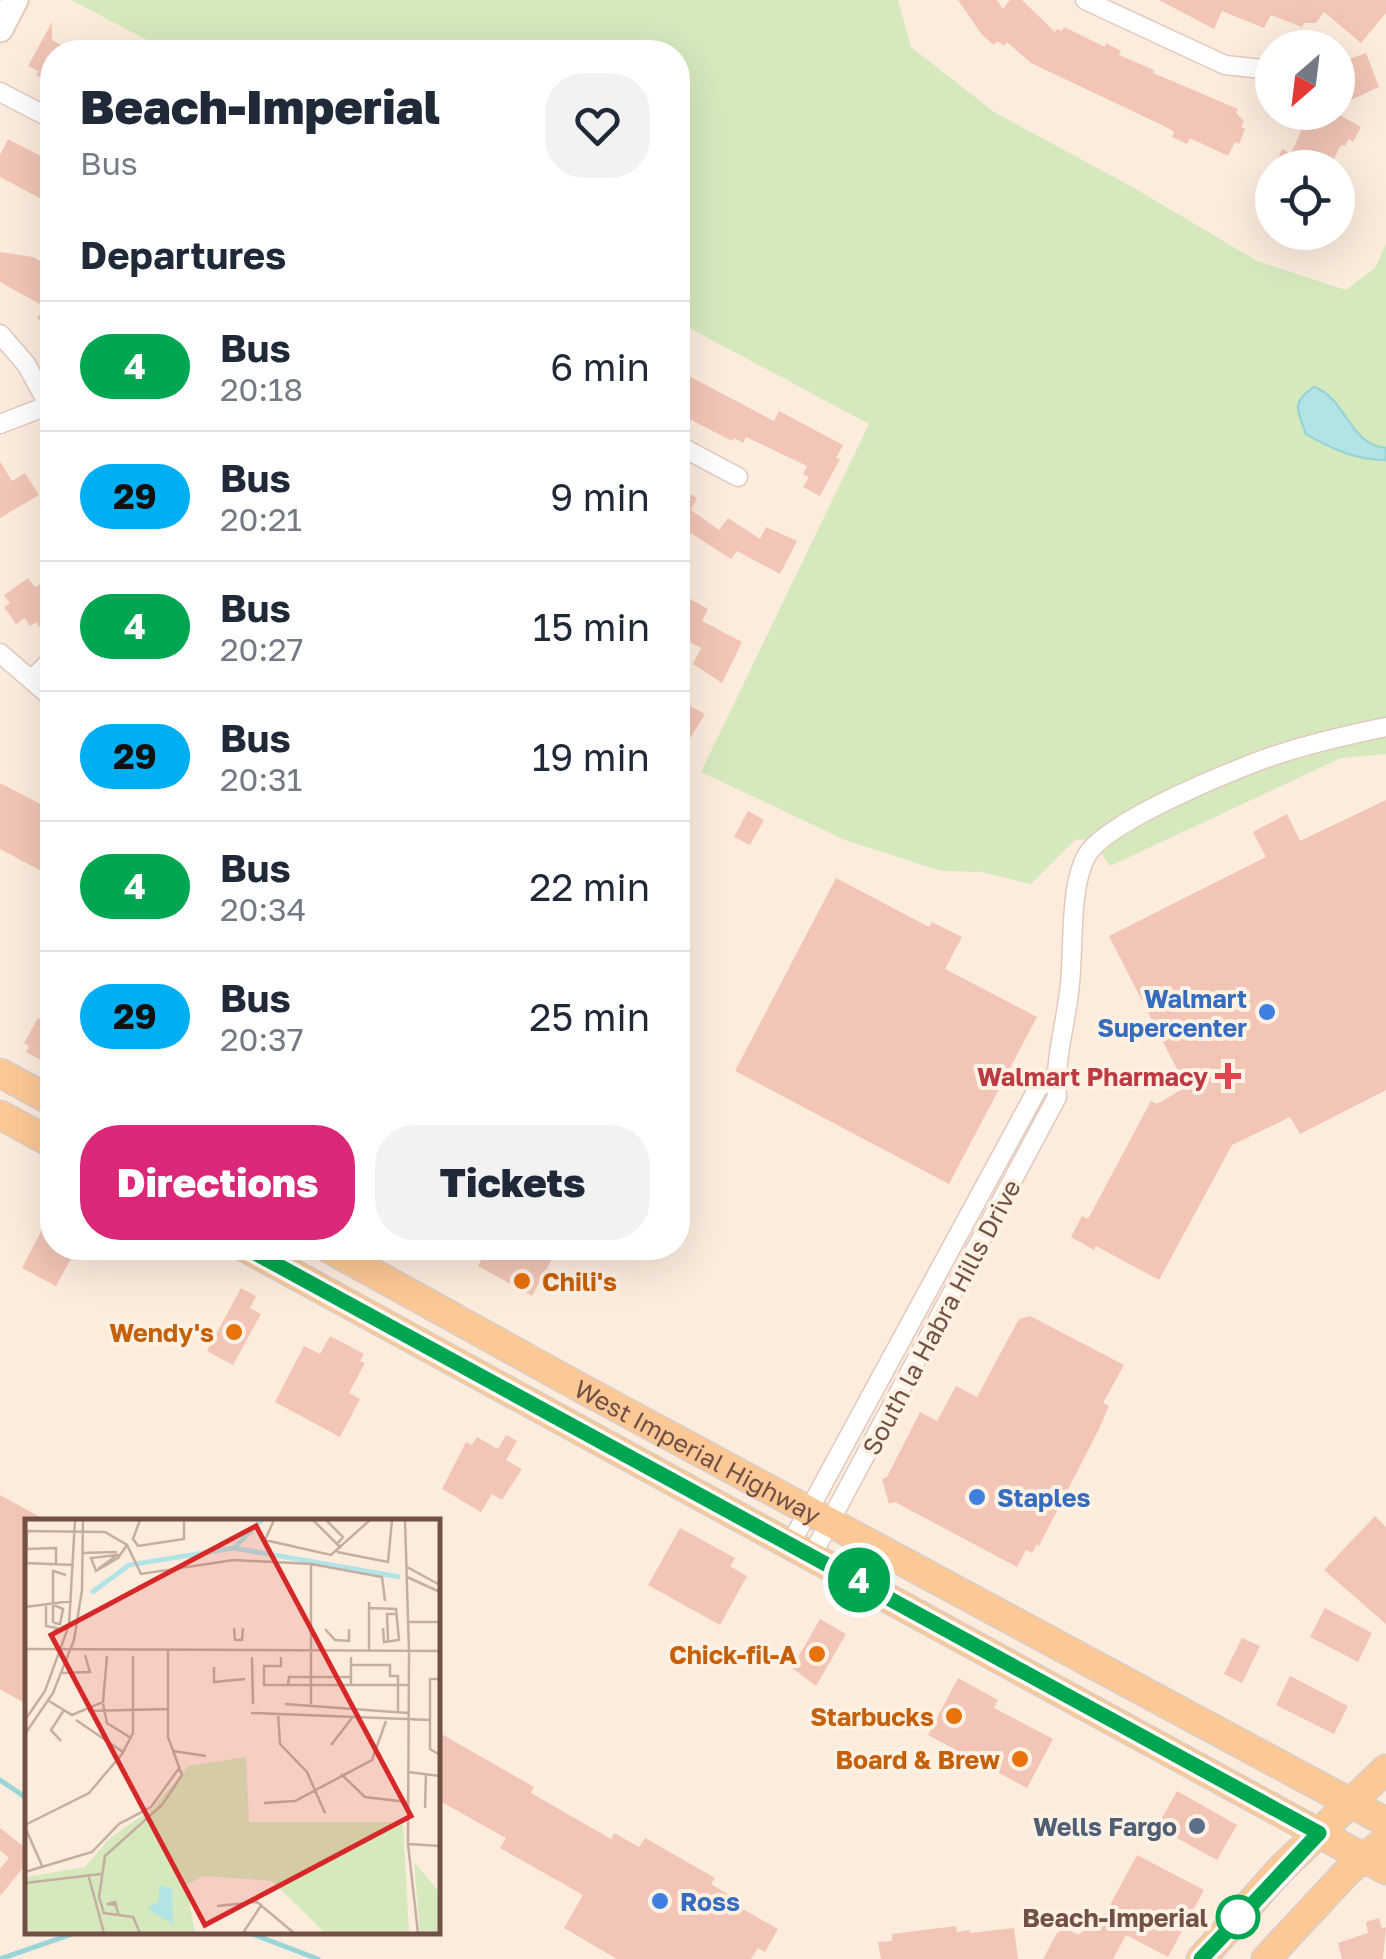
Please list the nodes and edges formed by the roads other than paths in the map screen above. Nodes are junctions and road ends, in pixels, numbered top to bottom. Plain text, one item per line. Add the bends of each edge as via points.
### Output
1 (15, 0) edge
2 (1085, 0) edge
3 (0, 29) edge
4 (1255, 68) edge
5 (0, 92) edge
6 (40, 113) edge
7 (0, 334) edge
8 (40, 387) edge
9 (40, 408) edge
10 (0, 424) edge
11 (690, 451) edge
12 (738, 477) dead end
13 (0, 653) edge
14 (40, 670) edge
15 (32, 678) junction
16 (40, 686) edge
17 (1386, 727) edge
18 (0, 1073) edge
19 (40, 1095) edge
20 (0, 1115) edge
21 (40, 1137) edge
22 (268, 1260) edge
23 (351, 1260) edge
24 (294, 1274) junction
25 (427, 1300) junction
26 (820, 1516) junction
27 (802, 1549) junction
28 (1386, 1769) edge
29 (1350, 1803) junction
30 (1386, 1822) edge
31 (1319, 1833) junction
32 (1379, 1855) edge
33 (1201, 1959) edge
34 (1266, 1959) edge

1 - 3 main road
2 - 4 street via 1225,65
5 - 6 street
7 - 8 street
9 - 10 street
11 - 12 street
13 - 15 street
14 - 15 street
15 - 16 street
17 - 26 street, South la Habra Hills Drive via 1281,753 1165,802 1124,822 1088,854 1078,883 1057,1097
18 - 19 main road
20 - 21 main road
22 - 24 main road, West Imperial Highway
23 - 25 main road, West Imperial Highway
24 - 25 main road via 312,1267 400,1314
24 - 27 main road, West Imperial Highway
25 - 26 main road, West Imperial Highway
26 - 27 street, South la Habra Hills Drive
26 - 29 main road, West Imperial Highway
27 - 31 main road, West Imperial Highway
28 - 29 main road
29 - 30 main road, West Imperial Highway
29 - 31 main road
31 - 32 main road, West Imperial Highway
31 - 33 main road
32 - 34 main road

